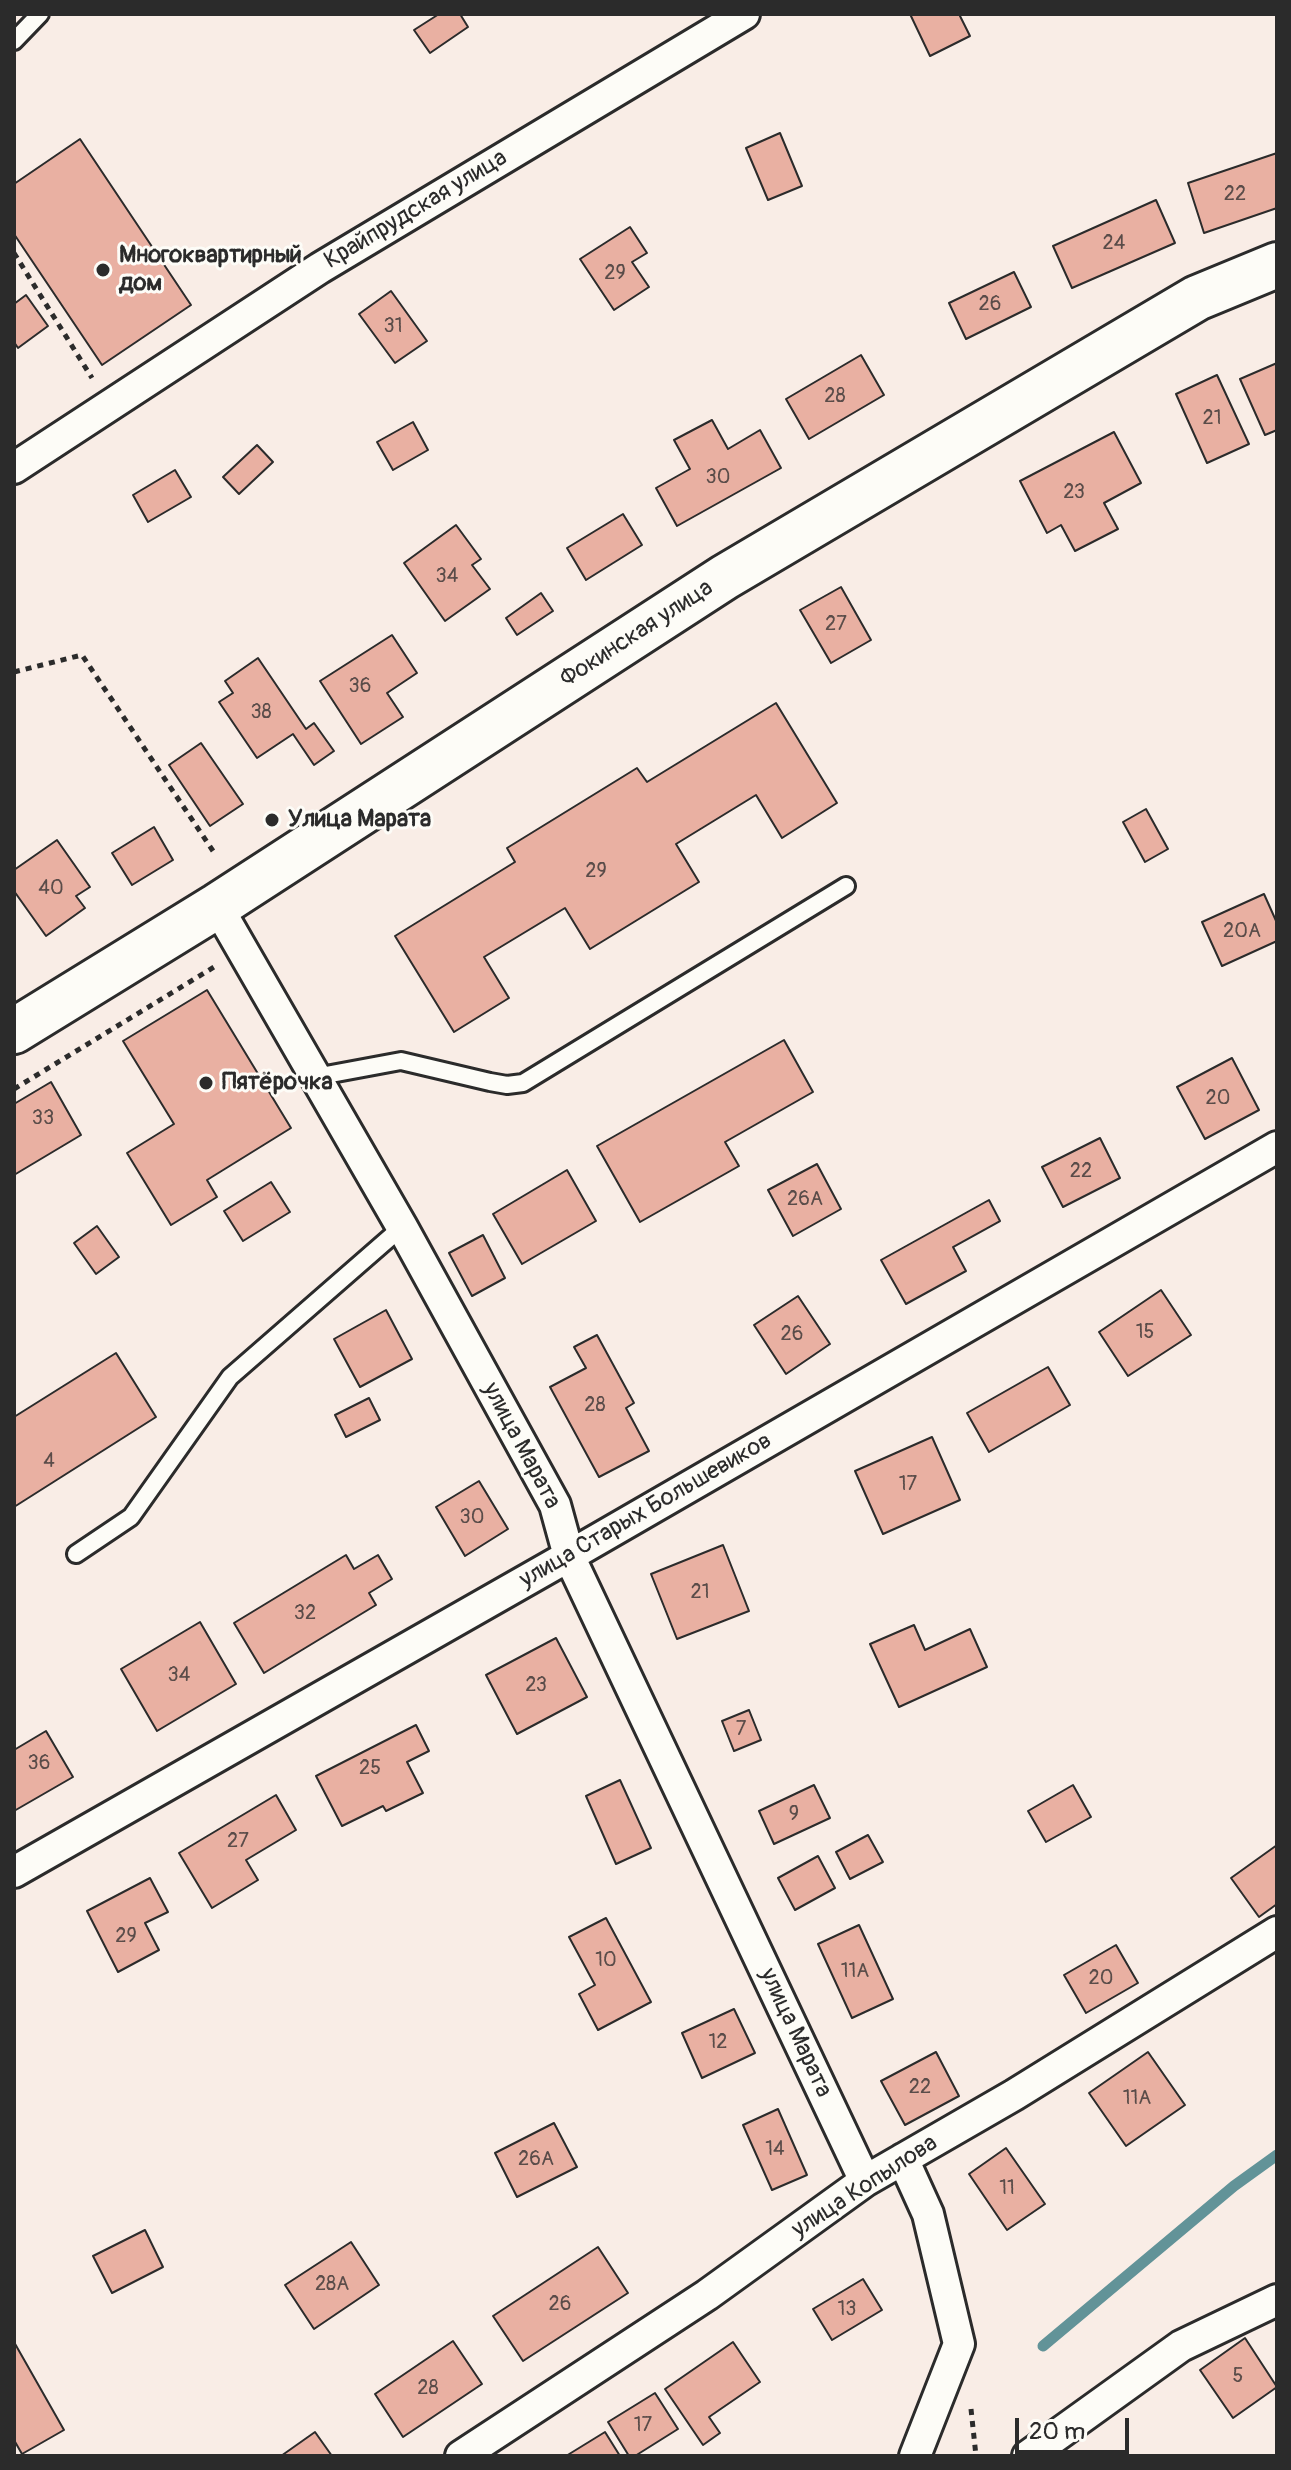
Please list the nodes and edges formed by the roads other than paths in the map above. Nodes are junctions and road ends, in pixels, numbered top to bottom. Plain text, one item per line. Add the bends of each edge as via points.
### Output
1 (40, 14) edge
2 (744, 14) edge
3 (14, 41) edge
4 (1277, 265) edge
5 (14, 468) edge
6 (846, 886) dead end
7 (217, 906) junction
8 (14, 1031) edge
9 (315, 1077) junction
10 (1277, 1147) edge
11 (402, 1227) junction
12 (76, 1554) dead end
13 (569, 1556) junction
14 (14, 1872) edge
15 (1277, 1932) edge
16 (903, 2159) junction
17 (865, 2181) junction
18 (1277, 2300) edge
19 (461, 2456) edge
20 (915, 2456) edge
21 (1028, 2456) edge

1 - 3 lane
2 - 5 street, Крайпрудская улица via 320,268
4 - 7 main road, Фокинская улица via 1197,298 725,577
6 - 9 lane via 523,1083 490,1082 401,1061
7 - 8 main road, Фокинская улица
7 - 9 street, улица Марата
9 - 11 street, улица Марата
10 - 13 street, улица Старых Большевиков
11 - 12 lane via 230,1377 131,1517
11 - 13 street, улица Марата via 555,1505
13 - 14 street, улица Старых Большевиков
13 - 17 street, улица Марата
15 - 16 street, улица Копылова
16 - 17 street, улица Копылова
16 - 20 street via 928,2214 959,2344
17 - 19 street, улица Копылова via 707,2295
18 - 21 street via 1181,2346

